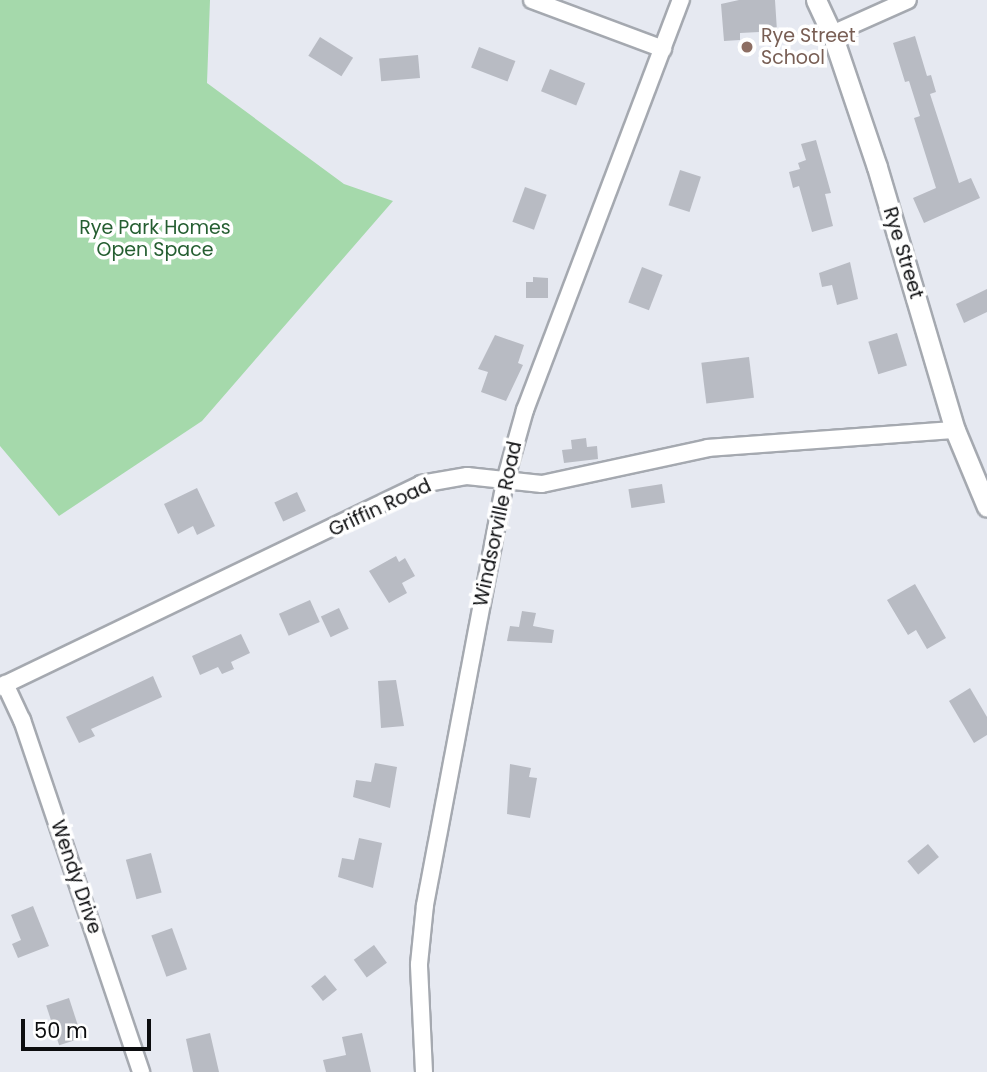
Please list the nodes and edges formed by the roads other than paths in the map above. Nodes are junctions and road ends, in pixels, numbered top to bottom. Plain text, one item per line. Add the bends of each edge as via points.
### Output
1 (532, 0) edge
2 (681, 0) edge
3 (816, 0) edge
4 (908, 0) edge
5 (832, 34) junction
6 (663, 49) junction
7 (956, 430) junction
8 (505, 481) junction
9 (987, 507) edge
10 (3, 685) edge
11 (141, 1072) edge
12 (424, 1072) edge

1 - 6 street
2 - 6 street, Windsorville Road
3 - 5 street, Rye Street
4 - 5 street
5 - 7 street, Rye Street
6 - 8 street, Windsorville Road via 525,410
7 - 8 street, Griffin Road via 721,446 563,482
7 - 9 street, Rye Street
8 - 10 street, Griffin Road via 467,475 421,484
8 - 12 street, Windsorville Road via 425,905 419,964
10 - 11 street, Wendy Drive via 62,835

